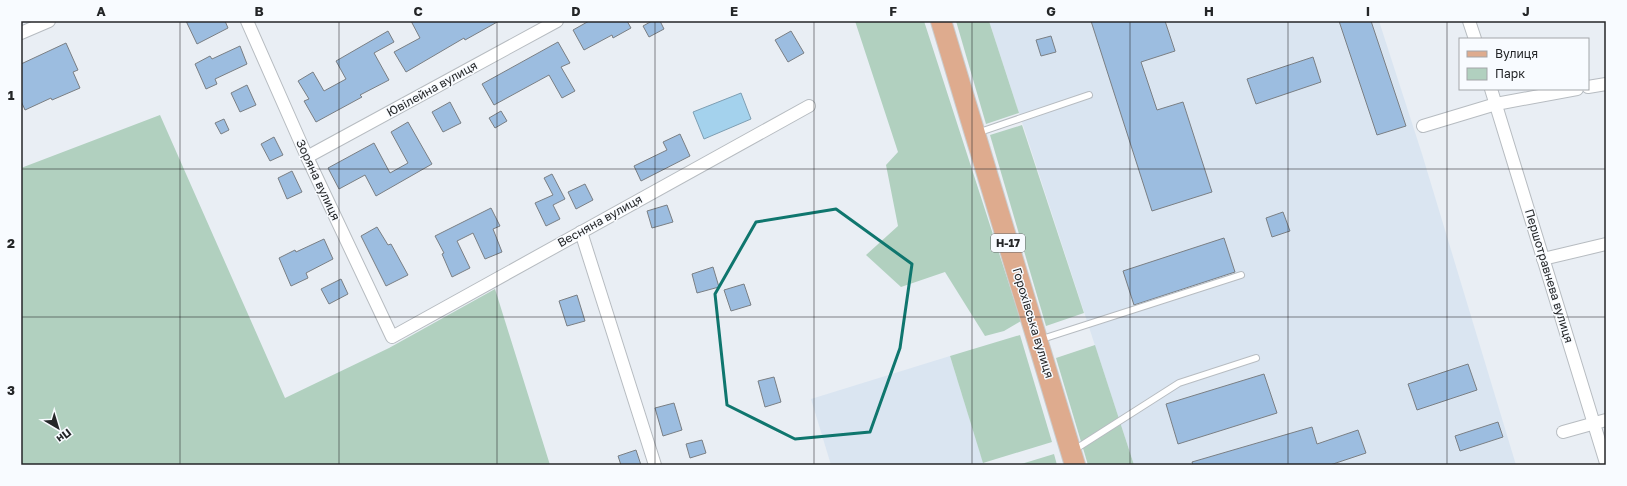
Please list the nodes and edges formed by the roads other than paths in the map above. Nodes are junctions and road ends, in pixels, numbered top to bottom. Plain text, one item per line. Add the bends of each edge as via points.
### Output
1 (49, 21) edge
2 (247, 21) edge
3 (557, 21) edge
4 (941, 21) edge
5 (1469, 21) edge
6 (21, 33) edge
7 (1475, 38) edge
8 (1606, 84) edge
9 (1589, 87) edge
10 (1491, 90) edge
11 (1572, 90) edge
12 (1089, 95) dead end
13 (1496, 104) junction
14 (809, 106) dead end
15 (1423, 126) dead end
16 (975, 134) junction
17 (306, 157) junction
18 (582, 232) junction
19 (1606, 244) edge
20 (1543, 259) junction
21 (1241, 275) dead end
22 (392, 337) joint
23 (1038, 340) junction
24 (1256, 358) dead end
25 (1606, 420) edge
26 (1594, 422) junction
27 (1563, 432) dead end
28 (1073, 459) edge
29 (1606, 463) edge
30 (654, 465) edge

1 - 6 street
2 - 17 street, Зоряна вулиця
3 - 17 street, Ювілейна вулиця
4 - 16 main road, Горохівська вулиця / Н-17
5 - 7 street
8 - 9 street
10 - 13 street, Першотравнева вулиця
11 - 13 street
12 - 16 lane
13 - 15 street
13 - 20 street, Першотравнева вулиця
14 - 18 street, Весняна вулиця
16 - 23 main road, Горохівська вулиця / Н-17
17 - 22 street, Зоряна вулиця
18 - 22 street, Весняна вулиця
18 - 30 street
19 - 20 street
20 - 26 street, Першотравнева вулиця
21 - 23 lane
23 - 28 main road, Горохівська вулиця / Н-17
24 - 28 lane via 1179,383
25 - 26 street
26 - 27 street
26 - 29 street, Першотравнева вулиця

